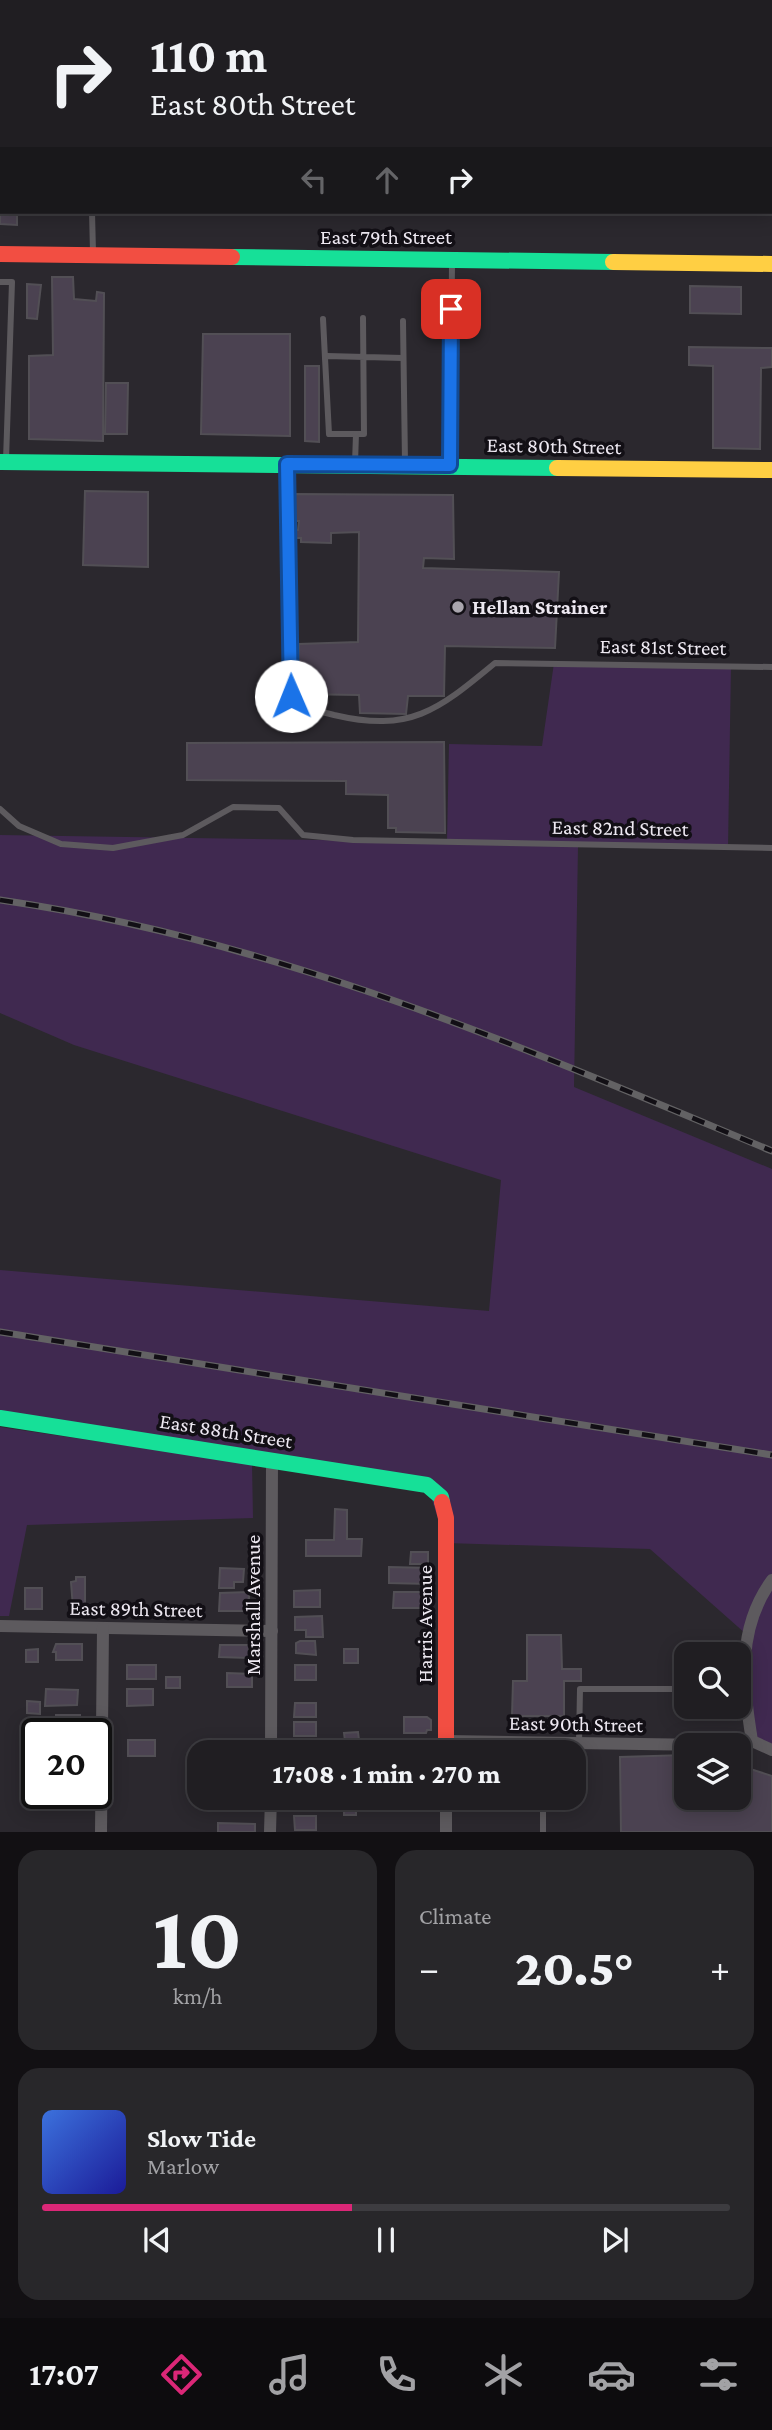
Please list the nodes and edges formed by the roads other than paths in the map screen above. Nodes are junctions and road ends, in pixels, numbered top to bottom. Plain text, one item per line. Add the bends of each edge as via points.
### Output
1 (92, 214) edge
2 (0, 254) edge
3 (93, 256) junction
4 (452, 258) junction
5 (772, 264) edge
6 (0, 282) edge
7 (363, 318) dead end
8 (323, 320) dead end
9 (403, 321) dead end
10 (363, 357) junction
11 (325, 358) junction
12 (403, 358) junction
13 (356, 434) junction
14 (3, 462) edge
15 (287, 464) junction
16 (355, 464) junction
17 (405, 465) junction
18 (450, 465) junction
19 (772, 470) edge
20 (772, 667) edge
21 (0, 809) edge
22 (772, 848) edge
23 (0, 1418) edge
24 (272, 1459) junction
25 (441, 1497) joint
26 (772, 1580) edge
27 (0, 1626) edge
28 (103, 1628) junction
29 (272, 1631) junction
30 (674, 1689) dead end
31 (271, 1740) edge
32 (446, 1740) edge
33 (579, 1740) edge
34 (752, 1741) joint
35 (586, 1743) edge
36 (674, 1744) edge
37 (772, 1750) edge
38 (271, 1810) edge
39 (446, 1810) edge
40 (543, 1810) edge
41 (101, 1832) edge
42 (271, 1832) edge
43 (446, 1832) edge
44 (543, 1832) edge

1 - 3 lane
2 - 3 street, East 79th Street
3 - 4 street, East 79th Street
4 - 5 street, East 79th Street
4 - 18 lane
6 - 14 lane via 12,282
7 - 10 lane
8 - 11 lane
9 - 12 lane
10 - 11 lane
10 - 12 lane
10 - 13 lane via 364,434
11 - 13 lane via 327,431
12 - 17 lane
13 - 16 lane
14 - 15 street, East 80th Street
15 - 16 street, East 80th Street
15 - 20 lane, East 81st Street via 291,696 300,706 354,719 389,721 423,715 495,663
16 - 17 street, East 80th Street
17 - 18 street, East 80th Street
18 - 19 street, East 80th Street
21 - 22 lane, East 82nd Street via 19,826 61,844 113,848 183,835 233,807 279,808 303,835 352,840
23 - 24 street, East 88th Street
24 - 25 street, East 88th Street via 427,1485
24 - 29 street, Marshall Avenue
25 - 32 street, Harris Avenue via 446,1518
26 - 34 street via 755,1606 746,1634 745,1697
27 - 28 street, East 89th Street
28 - 29 street, East 89th Street
28 - 41 street
29 - 31 street, Marshall Avenue
30 - 33 lane via 580,1689
34 - 37 street
35 - 36 street, East 90th Street
38 - 42 street
39 - 43 street
40 - 44 lane

